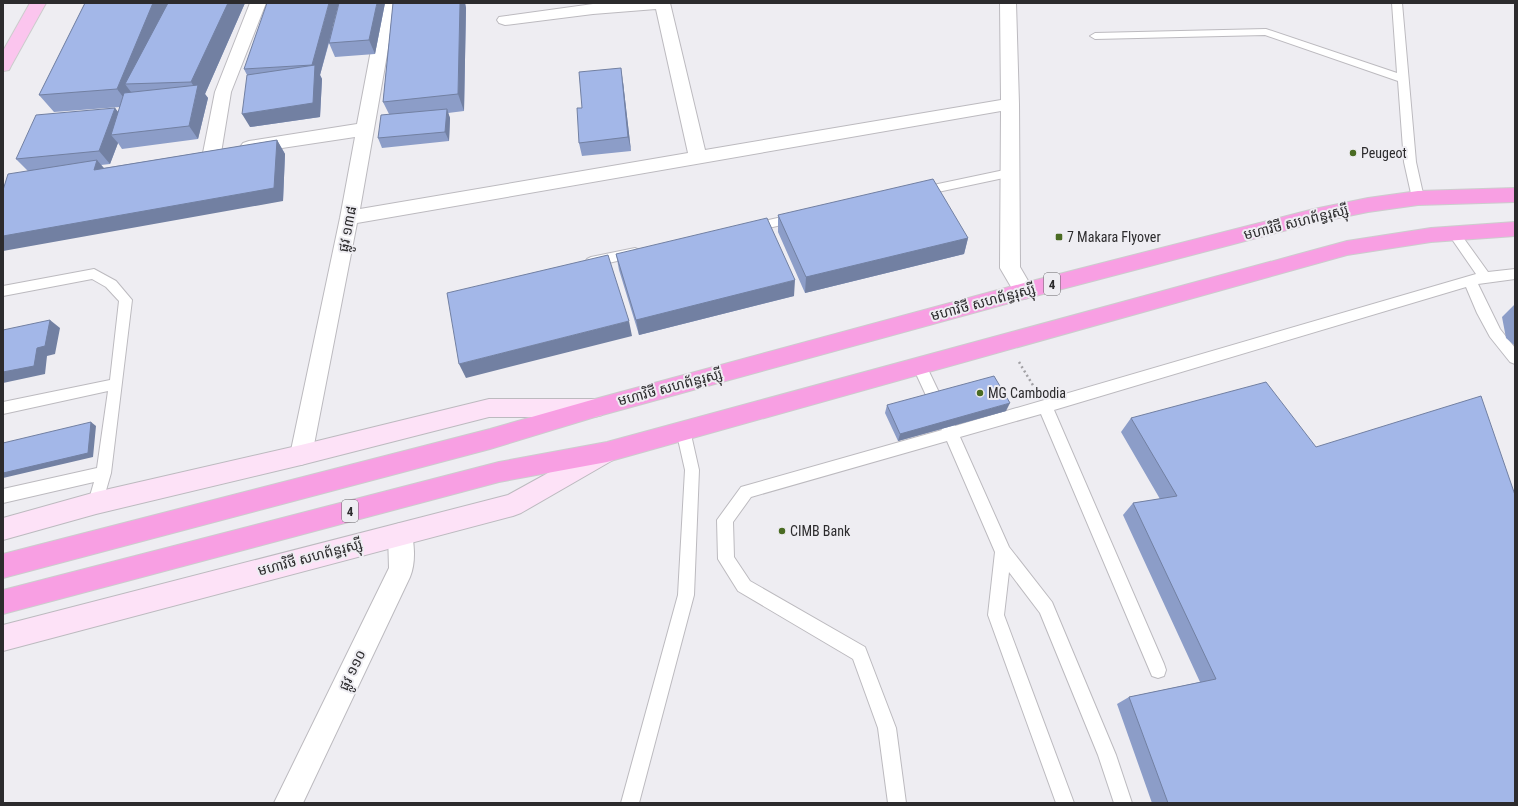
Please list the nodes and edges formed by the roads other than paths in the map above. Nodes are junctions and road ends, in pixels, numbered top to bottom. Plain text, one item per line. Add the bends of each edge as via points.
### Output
1 (38, 3) edge
2 (258, 3) edge
3 (388, 3) edge
4 (1008, 3) edge
5 (1396, 3) edge
6 (662, 4) edge
7 (505, 20) dead end
8 (1095, 36) dead end
9 (3, 66) edge
10 (1403, 79) junction
11 (1010, 104) junction
12 (366, 129) junction
13 (698, 158) junction
14 (1009, 173) junction
15 (908, 194) edge
16 (1515, 195) edge
17 (1418, 198) junction
18 (808, 216) edge
19 (349, 218) junction
20 (1515, 229) edge
21 (738, 230) edge
22 (1453, 232) junction
23 (646, 250) edge
24 (576, 265) edge
25 (1515, 274) edge
26 (1484, 276) junction
27 (1470, 281) junction
28 (3, 291) edge
29 (1024, 291) junction
30 (1515, 358) edge
31 (919, 365) junction
32 (116, 384) junction
33 (1045, 407) junction
34 (3, 408) edge
35 (595, 408) junction
36 (683, 430) junction
37 (951, 434) junction
38 (607, 452) junction
39 (302, 455) junction
40 (104, 473) junction
41 (3, 496) edge
42 (96, 503) junction
43 (3, 529) edge
44 (400, 534) junction
45 (1002, 552) junction
46 (3, 566) edge
47 (3, 602) edge
48 (3, 638) edge
49 (1158, 670) dead end
50 (288, 803) edge
51 (630, 803) edge
52 (897, 803) edge
53 (1065, 803) edge
54 (1123, 803) edge

1 - 9 main road
2 - 12 street via 223,92 218,152
3 - 12 street, ផ្លូវ ១៣៨
4 - 11 street
5 - 10 lane
6 - 7 street via 592,8
6 - 13 street
8 - 10 lane via 1266,32
10 - 17 lane via 1410,162
11 - 13 street
11 - 14 street
12 - 19 street, ផ្លូវ ១៣៨
13 - 19 street
14 - 15 lane
14 - 29 street via 1010,268
16 - 17 highway, មហាវិថី សហព័ន្ធរុស្ស៊ី / 4
17 - 29 highway, មហាវិថី សហព័ន្ធរុស្ស៊ី / 4 via 1314,216
18 - 21 lane
19 - 39 street, ផ្លូវ ១៣៨
20 - 22 highway, មហាវិថី សហព័ន្ធរុស្ស៊ី / 4
22 - 26 lane
22 - 31 highway, មហាវិថី សហព័ន្ធរុស្ស៊ី / 4 via 1392,239 1347,248
23 - 24 lane
25 - 26 lane
26 - 27 lane
27 - 30 lane via 1495,333
27 - 33 lane
28 - 32 lane via 94,274 111,284 126,300
29 - 35 highway, មហាវិថី សហព័ន្ធរុស្ស៊ី / 4
31 - 36 highway, មហាវិថី សហព័ន្ធរុស្ស៊ី / 4
31 - 37 lane
32 - 34 lane
32 - 40 lane
33 - 37 lane
33 - 49 lane
35 - 39 main road, មហាវិថី សហព័ន្ធរុស្ស៊ី via 489,408
35 - 46 highway, មហាវិថី សហព័ន្ធរុស្ស៊ី / 4 via 490,439
36 - 38 highway, មហាវិថី សហព័ន្ធរុស្ស៊ី / 4
36 - 51 lane via 692,470 686,595
37 - 45 lane
37 - 52 lane via 746,492 725,520 726,559 744,586 859,653 887,728
38 - 44 main road, មហាវិថី សហព័ន្ធរុស្ស៊ី via 513,505
38 - 47 highway, មហាវិថី សហព័ន្ធរុស្ស៊ី / 4 via 499,472
39 - 42 main road, មហាវិថី សហព័ន្ធរុស្ស៊ី
40 - 41 lane
40 - 42 lane
42 - 43 main road, មហាវិថី សហព័ន្ធរុស្ស៊ី
44 - 48 main road, មហាវិថី សហព័ន្ធរុស្ស៊ី
44 - 50 street, ផ្លូវ ១១០ via 401,569
45 - 53 lane via 996,615
45 - 54 lane via 1046,608 1107,755

